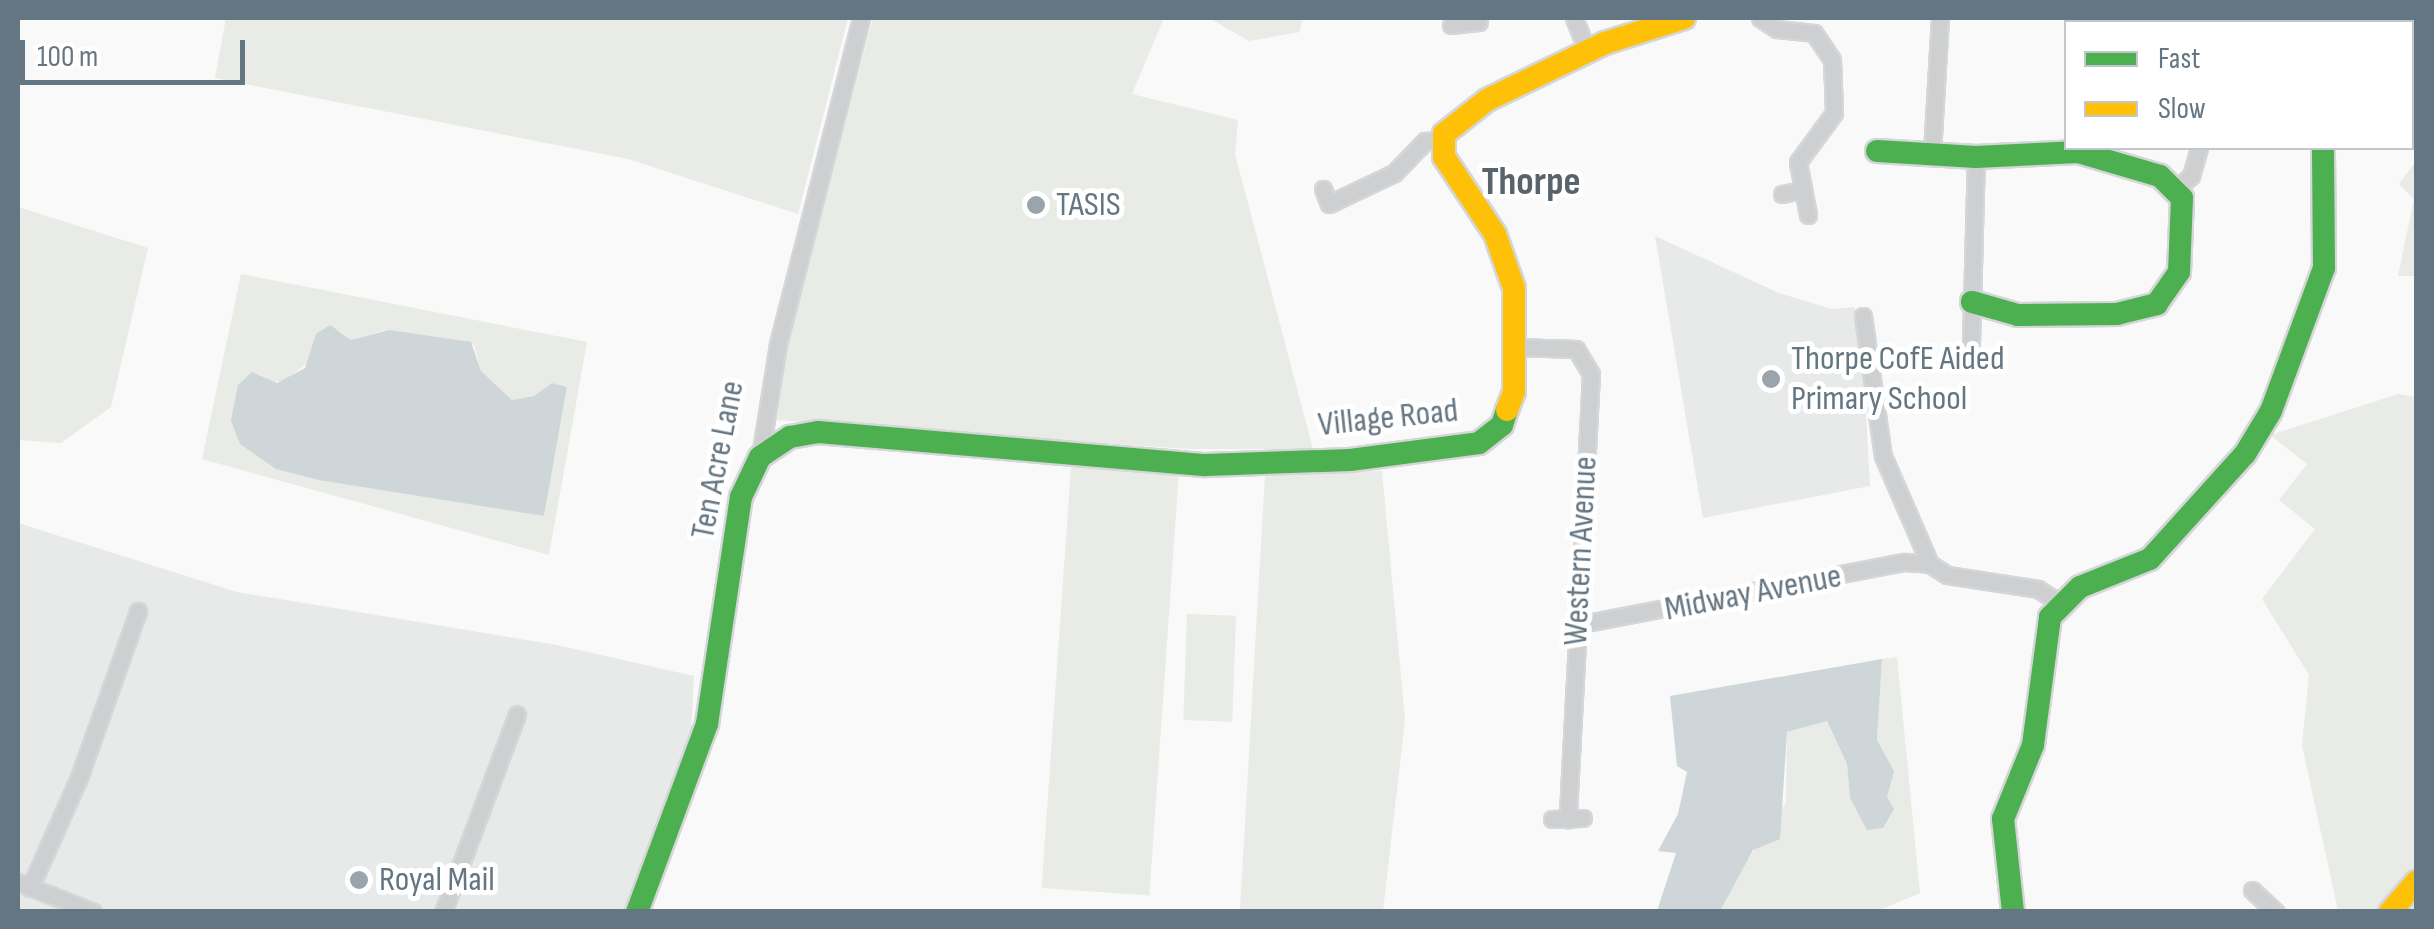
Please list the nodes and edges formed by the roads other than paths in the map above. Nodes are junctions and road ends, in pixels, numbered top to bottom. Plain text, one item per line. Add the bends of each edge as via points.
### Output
1 (860, 18) edge
2 (1574, 18) edge
3 (1684, 18) edge
4 (1760, 18) edge
5 (1940, 18) edge
6 (1588, 52) junction
7 (1442, 140) junction
8 (2198, 150) edge
9 (2323, 150) edge
10 (1877, 151) dead end
11 (1932, 152) junction
12 (1976, 157) junction
13 (1323, 189) dead end
14 (2176, 189) junction
15 (1802, 190) junction
16 (1782, 194) dead end
17 (1808, 214) dead end
18 (1972, 302) junction
19 (1863, 316) dead end
20 (1971, 344) dead end
21 (1516, 347) junction
22 (760, 457) junction
23 (1930, 564) junction
24 (2058, 602) junction
25 (138, 610) dead end
26 (1576, 625) junction
27 (516, 714) dead end
28 (1568, 819) dead end
29 (2416, 882) edge
30 (24, 885) edge
31 (2252, 890) dead end
32 (54, 905) edge
33 (93, 912) edge
34 (444, 912) edge
35 (637, 912) edge
36 (2013, 912) edge
37 (2276, 912) edge
38 (2390, 912) edge

1 - 22 street, Ten Acre Lane via 778,344
2 - 6 street
3 - 6 street
4 - 15 street via 1777,28 1814,33 1832,60 1834,113 1802,151
5 - 11 street
6 - 7 street via 1468,111
7 - 13 street via 1425,140 1394,172 1329,204
7 - 21 street, Village Road via 1447,164 1504,254 1514,288
8 - 14 street via 2191,176
9 - 24 street via 2324,268 2271,411 2245,454 2150,559
10 - 11 street
11 - 12 street
12 - 14 street via 2078,152 2160,176
12 - 18 street
14 - 18 street via 2185,207 2184,251 2170,292 2157,304 2117,314 2018,315
15 - 16 street
15 - 17 street
18 - 20 street
19 - 23 street via 1884,456
21 - 22 street, Village Road via 1514,392 1502,426 1488,439 1460,448 1206,465 818,432 790,437
21 - 26 street, Western Avenue via 1567,346 1590,366
22 - 35 street, Ten Acre Lane via 742,497 707,724
23 - 24 street via 1948,575 2038,589
23 - 26 street, Midway Avenue via 1904,562
24 - 36 street via 2046,634 2033,745 2006,802 2002,836
25 - 30 street via 80,775
26 - 28 street, Western Avenue
27 - 34 street
29 - 38 street
30 - 32 street
31 - 37 street
32 - 33 street

